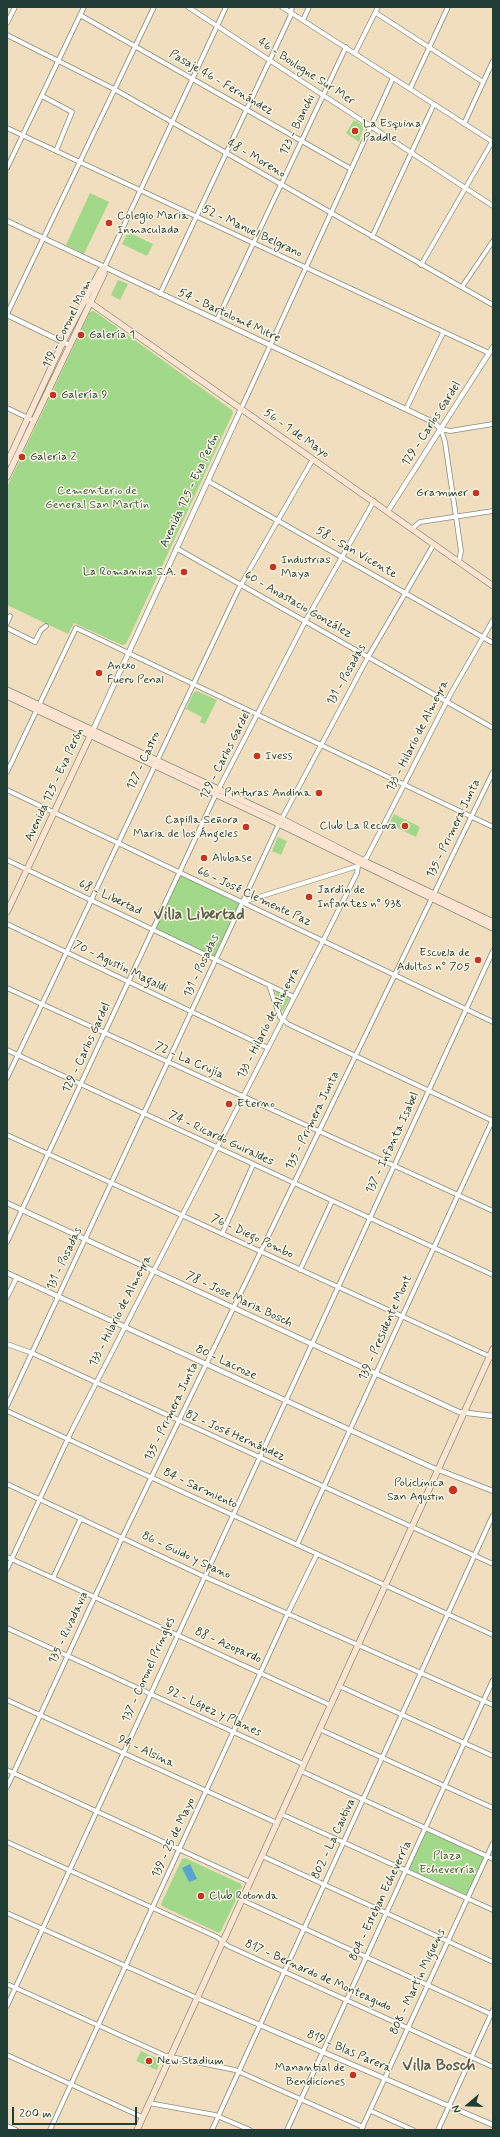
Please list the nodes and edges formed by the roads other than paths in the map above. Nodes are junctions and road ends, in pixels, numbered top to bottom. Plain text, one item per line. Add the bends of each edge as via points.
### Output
1 (14, 7) edge
2 (84, 7) edge
3 (154, 7) edge
4 (188, 7) edge
5 (226, 7) edge
6 (282, 7) edge
7 (292, 7) edge
8 (309, 7) edge
9 (378, 7) edge
10 (448, 7) edge
11 (291, 13) junction
12 (376, 13) junction
13 (80, 15) junction
14 (303, 20) junction
15 (7, 23) edge
16 (218, 26) junction
17 (7, 35) edge
18 (135, 46) junction
19 (346, 47) junction
20 (429, 47) junction
21 (355, 53) junction
22 (59, 60) junction
23 (270, 61) junction
24 (493, 61) edge
25 (393, 78) junction
26 (194, 79) junction
27 (483, 82) junction
28 (114, 89) junction
29 (410, 89) junction
30 (42, 96) junction
31 (324, 96) junction
32 (434, 104) junction
33 (247, 109) junction
34 (173, 123) junction
35 (464, 124) junction
36 (372, 127) junction
37 (7, 128) edge
38 (23, 136) junction
39 (302, 141) junction
40 (493, 142) edge
41 (56, 151) junction
42 (226, 153) junction
43 (411, 153) junction
44 (79, 162) junction
45 (7, 168) edge
46 (352, 169) junction
47 (281, 184) junction
48 (466, 188) junction
49 (141, 192) junction
50 (493, 206) edge
51 (331, 214) junction
52 (196, 217) junction
53 (7, 221) edge
54 (372, 237) junction
55 (43, 238) junction
56 (493, 241) edge
57 (252, 243) junction
58 (421, 265) junction
59 (104, 268) junction
60 (306, 268) junction
61 (462, 287) junction
62 (160, 294) junction
63 (88, 300) junction
64 (493, 305) edge
65 (7, 314) edge
66 (217, 320) junction
67 (443, 333) junction
68 (66, 344) junction
69 (270, 346) junction
70 (493, 347) edge
71 (489, 353) junction
72 (49, 380) junction
73 (7, 408) edge
74 (241, 409) junction
75 (406, 409) junction
76 (28, 418) junction
77 (34, 421) junction
78 (493, 424) edge
79 (441, 430) junction
80 (313, 460) junction
81 (7, 463) edge
82 (7, 476) edge
83 (208, 481) junction
84 (374, 501) junction
85 (388, 510) junction
86 (493, 511) edge
87 (456, 517) junction
88 (278, 520) junction
89 (413, 528) junction
90 (434, 544) junction
91 (176, 548) junction
92 (341, 556) junction
93 (459, 561) junction
94 (241, 584) junction
95 (493, 586) edge
96 (405, 592) junction
97 (10, 616) dead end
98 (306, 620) junction
99 (493, 620) edge
100 (7, 622) edge
101 (46, 626) dead end
102 (7, 628) edge
103 (483, 637) junction
104 (493, 643) edge
105 (128, 652) junction
106 (368, 657) junction
107 (193, 683) junction
108 (7, 690) edge
109 (7, 696) edge
110 (447, 702) junction
111 (38, 708) junction
112 (258, 714) junction
113 (493, 728) edge
114 (92, 733) junction
115 (321, 745) junction
116 (155, 763) junction
117 (7, 772) edge
118 (493, 772) edge
119 (404, 784) junction
120 (7, 790) edge
121 (217, 792) junction
122 (54, 813) junction
123 (471, 817) junction
124 (280, 822) junction
125 (493, 827) edge
126 (117, 843) junction
127 (7, 860) edge
128 (361, 864) junction
129 (26, 870) junction
130 (180, 872) junction
131 (433, 896) junction
132 (90, 900) junction
133 (243, 902) junction
134 (7, 912) edge
135 (493, 922) edge
136 (7, 924) edge
137 (493, 928) edge
138 (154, 930) junction
139 (324, 941) junction
140 (493, 950) edge
141 (66, 952) junction
142 (216, 960) junction
143 (394, 974) junction
144 (129, 983) junction
145 (269, 985) junction
146 (7, 988) edge
147 (294, 996) junction
148 (41, 1004) junction
149 (466, 1009) junction
150 (191, 1012) junction
151 (282, 1020) junction
152 (493, 1022) edge
153 (105, 1033) junction
154 (268, 1048) junction
155 (7, 1050) edge
156 (17, 1055) junction
157 (356, 1056) junction
158 (168, 1062) junction
159 (7, 1078) edge
160 (80, 1084) junction
161 (429, 1090) junction
162 (243, 1096) junction
163 (144, 1114) junction
164 (493, 1120) edge
165 (319, 1131) junction
166 (7, 1135) edge
167 (217, 1148) junction
168 (48, 1154) junction
169 (394, 1164) junction
170 (253, 1165) junction
171 (111, 1183) junction
172 (293, 1183) junction
173 (458, 1195) junction
174 (332, 1201) junction
175 (7, 1203) edge
176 (22, 1210) junction
177 (493, 1210) edge
178 (182, 1216) junction
179 (370, 1218) junction
180 (222, 1234) junction
181 (85, 1239) junction
182 (7, 1242) edge
183 (434, 1247) junction
184 (260, 1251) junction
185 (300, 1270) junction
186 (153, 1271) junction
187 (7, 1272) edge
188 (493, 1275) edge
189 (17, 1277) junction
190 (338, 1287) junction
191 (59, 1296) junction
192 (7, 1297) edge
193 (233, 1308) junction
194 (402, 1316) junction
195 (124, 1326) junction
196 (7, 1344) edge
197 (311, 1344) junction
198 (493, 1349) edge
199 (32, 1353) junction
200 (491, 1357) edge
201 (206, 1364) junction
202 (377, 1373) junction
203 (96, 1383) junction
204 (285, 1401) junction
205 (7, 1406) edge
206 (7, 1411) edge
207 (463, 1413) junction
208 (493, 1416) edge
209 (178, 1421) junction
210 (350, 1430) junction
211 (67, 1439) junction
212 (259, 1458) junction
213 (438, 1470) junction
214 (151, 1478) junction
215 (7, 1484) edge
216 (324, 1488) junction
217 (493, 1492) edge
218 (39, 1498) junction
219 (493, 1515) edge
220 (232, 1516) junction
221 (80, 1518) junction
222 (412, 1527) junction
223 (122, 1538) junction
224 (297, 1545) junction
225 (317, 1554) junction
226 (474, 1556) junction
227 (9, 1558) edge
228 (493, 1564) edge
229 (7, 1569) edge
230 (203, 1576) junction
231 (53, 1578) junction
232 (384, 1585) junction
233 (94, 1597) junction
234 (288, 1613) junction
235 (448, 1615) junction
236 (7, 1628) edge
237 (177, 1634) junction
238 (493, 1635) edge
239 (358, 1644) junction
240 (67, 1655) junction
241 (260, 1672) junction
242 (421, 1673) junction
243 (493, 1680) edge
244 (339, 1686) junction
245 (150, 1694) junction
246 (7, 1700) edge
247 (484, 1701) junction
248 (330, 1705) junction
249 (493, 1705) edge
250 (40, 1715) junction
251 (402, 1715) junction
252 (320, 1728) junction
253 (234, 1732) junction
254 (464, 1743) junction
255 (123, 1752) junction
256 (493, 1756) edge
257 (382, 1757) junction
258 (303, 1764) junction
259 (7, 1770) edge
260 (300, 1771) junction
261 (13, 1773) junction
262 (444, 1785) junction
263 (7, 1787) edge
264 (207, 1791) junction
265 (363, 1800) junction
266 (493, 1808) edge
267 (96, 1811) junction
268 (281, 1814) junction
269 (277, 1823) junction
270 (425, 1828) junction
271 (7, 1842) edge
272 (344, 1842) junction
273 (493, 1843) edge
274 (180, 1850) junction
275 (262, 1856) junction
276 (487, 1856) junction
277 (493, 1858) edge
278 (69, 1870) junction
279 (406, 1870) junction
280 (250, 1882) junction
281 (324, 1884) junction
282 (468, 1899) junction
283 (242, 1900) junction
284 (152, 1908) junction
285 (493, 1910) edge
286 (7, 1913) edge
287 (386, 1913) junction
288 (42, 1929) junction
289 (305, 1929) junction
290 (448, 1941) junction
291 (222, 1943) junction
292 (366, 1957) junction
293 (493, 1962) edge
294 (126, 1967) junction
295 (284, 1972) junction
296 (7, 1984) edge
297 (428, 1985) junction
298 (15, 1988) junction
299 (197, 1998) junction
300 (346, 2000) junction
301 (7, 2006) edge
302 (492, 2013) edge
303 (98, 2025) junction
304 (260, 2025) junction
305 (408, 2028) junction
306 (323, 2052) junction
307 (7, 2055) edge
308 (170, 2057) junction
309 (471, 2057) junction
310 (493, 2067) edge
311 (238, 2072) junction
312 (385, 2079) junction
313 (71, 2084) junction
314 (301, 2099) junction
315 (149, 2103) junction
316 (449, 2106) junction
317 (371, 2111) junction
318 (218, 2116) junction
319 (142, 2117) junction
320 (493, 2125) edge
321 (7, 2126) edge
322 (362, 2129) edge
323 (16, 2130) edge
324 (50, 2130) edge
325 (137, 2130) edge
326 (212, 2130) edge
327 (250, 2130) edge
328 (287, 2130) edge
329 (413, 2130) edge
330 (438, 2130) edge

1 - 15 street
2 - 13 street
3 - 18 street
4 - 16 street, 46 - Boulogne Sur Mer
5 - 16 street
6 - 11 street
7 - 11 street
8 - 14 street
9 - 12 street
10 - 20 street
11 - 14 street
11 - 23 street
12 - 20 street
12 - 21 street
13 - 18 street, Pasaje 46 - Fernández
13 - 22 street
14 - 19 street
16 - 23 street, 46 - Boulogne Sur Mer
16 - 26 street
17 - 22 street, 48 - Moreno
18 - 26 street, Pasaje 46 - Fernández
18 - 28 street
19 - 21 street
19 - 31 street, 123 - Bianchi
20 - 27 street
20 - 29 street
21 - 25 street
22 - 28 street, 48 - Moreno
22 - 30 street
23 - 31 street, 46 - Boulogne Sur Mer
23 - 33 street
24 - 27 street
25 - 29 street
25 - 36 street, Avenida 125 - Eva Perón
26 - 33 street, Pasaje 46 - Fernández
26 - 34 street
27 - 35 street
28 - 34 street, 48 - Moreno
28 - 44 street
29 - 32 street
30 - 38 street
30 - 41 street via 72,112
31 - 36 street, 46 - Boulogne Sur Mer
31 - 39 street, 123 - Bianchi
32 - 35 street
32 - 43 street
33 - 39 street, Pasaje 46 - Fernández
33 - 42 street
34 - 42 street, 48 - Moreno
34 - 49 street
35 - 40 street
36 - 43 street, 46 - Boulogne Sur Mer
36 - 46 street, Avenida 125 - Eva Perón
37 - 38 street, 52 - Manuel Belgrano
38 - 41 street, 52 - Manuel Belgrano
38 - 45 street
39 - 46 street, Pasaje 46 - Fernández
39 - 47 street, 123 - Bianchi
40 - 48 street
41 - 44 street, 52 - Manuel Belgrano
42 - 47 street, 48 - Moreno
42 - 52 street
43 - 48 street, 46 - Boulogne Sur Mer
43 - 54 street
44 - 49 street, 52 - Manuel Belgrano
44 - 55 street
46 - 51 street, Avenida 125 - Eva Perón
47 - 51 street, 48 - Moreno
47 - 57 street, 123 - Bianchi
48 - 50 street, 46 - Boulogne Sur Mer
48 - 58 street
49 - 52 street, 52 - Manuel Belgrano
49 - 59 street
51 - 54 street, 48 - Moreno
51 - 60 street, Avenida 125 - Eva Perón
52 - 57 street, 52 - Manuel Belgrano
52 - 62 street
53 - 55 street, 54 - Bartolomé Mitre
54 - 58 street, 48 - Moreno
55 - 59 street, 54 - Bartolomé Mitre
55 - 65 street
56 - 61 street
57 - 60 street, 52 - Manuel Belgrano
57 - 66 street, 123 - Bianchi
58 - 61 street, 48 - Moreno
59 - 62 street, 54 - Bartolomé Mitre
59 - 63 main road, 119 - Coronel Mom via 100,271
60 - 67 street, 52 - Manuel Belgrano
60 - 69 street, Avenida 125 - Eva Perón
61 - 64 street, 48 - Moreno
62 - 66 street, 54 - Bartolomé Mitre
63 - 68 main road, 119 - Coronel Mom
63 - 74 main road, 56 - 1 de Mayo
65 - 68 street
66 - 69 street, 54 - Bartolomé Mitre
67 - 71 street, 52 - Manuel Belgrano
67 - 75 street
68 - 72 main road, 119 - Coronel Mom
69 - 74 street, Avenida 125 - Eva Perón
69 - 75 street, 54 - Bartolomé Mitre
70 - 71 street, 129 - Carlos Gardel
71 - 79 street, 129 - Carlos Gardel
72 - 76 main road, 119 - Coronel Mom
72 - 77 main road, 119 - Coronel Mom
73 - 76 street
74 - 80 main road, 56 - 1 de Mayo
74 - 83 street, Avenida 125 - Eva Perón
75 - 79 street, 54 - Bartolomé Mitre via 438,424
76 - 77 street
76 - 81 main road, 119 - Coronel Mom
77 - 82 main road, 119 - Coronel Mom
78 - 79 street via 450,431
79 - 85 street, 129 - Carlos Gardel
79 - 87 street
80 - 84 main road, 56 - 1 de Mayo
80 - 88 street, 127 - Castro
83 - 88 street, 58 - San Vicente
83 - 91 street, Avenida 125 - Eva Perón
84 - 85 main road, 56 - 1 de Mayo
84 - 92 street, 129 - Carlos Gardel
85 - 89 main road, 56 - 1 de Mayo
86 - 87 street
87 - 89 street via 420,522
87 - 93 street via 462,556
88 - 92 street, 58 - San Vicente
88 - 94 street, 127 - Castro
89 - 90 main road, 56 - 1 de Mayo
90 - 93 main road, 56 - 1 de Mayo
90 - 96 street, 131 - Posadas
91 - 94 street, 60 - Anastacio González
91 - 105 street, Avenida 125 - Eva Perón
92 - 96 street, 58 - San Vicente
92 - 98 street, 129 - Carlos Gardel
93 - 95 main road, 56 - 1 de Mayo
94 - 98 street, 60 - Anastacio González
94 - 107 street, 127 - Castro
96 - 103 street, 58 - San Vicente
96 - 106 street, 131 - Posadas
97 - 100 street
98 - 106 street, 60 - Anastacio González
98 - 112 street, 129 - Carlos Gardel
99 - 103 street, 133 - Hilario de Almeyra
101 - 102 street via 35,642
103 - 104 street, 58 - San Vicente
103 - 110 street, 133 - Hilario de Almeyra
105 - 107 street
105 - 111 street via 76,628
105 - 114 street, Avenida 125 - Eva Perón
106 - 110 street, 60 - Anastacio González
106 - 115 street, 131 - Posadas
107 - 112 street
107 - 116 street, 127 - Castro
108 - 111 main road
109 - 111 main road
110 - 113 street, 60 - Anastacio González
110 - 119 street, 133 - Hilario de Almeyra
111 - 114 main road
111 - 117 street
112 - 115 street
112 - 121 street, 129 - Carlos Gardel
114 - 116 main road
114 - 122 main road, Avenida 125 - Eva Perón
115 - 119 street
115 - 124 street, 131 - Posadas
116 - 121 main road
116 - 126 street, 127 - Castro
118 - 123 street, 135 - Primera Junta
119 - 123 street
119 - 128 street, 133 - Hilario de Almeyra
120 - 122 street, 66 - José Clemente Paz
121 - 124 main road
121 - 130 street, 129 - Carlos Gardel
122 - 126 street, 66 - José Clemente Paz
122 - 129 main road, Avenida 125 - Eva Perón
123 - 125 street
123 - 131 street, 135 - Primera Junta
124 - 128 main road
124 - 133 street, 131 - Posadas
126 - 130 street, 66 - José Clemente Paz
126 - 132 street, 127 - Castro
127 - 129 street, 68 - Libertad
128 - 131 main road
128 - 133 street
128 - 139 street, 133 - Hilario de Almeyra
129 - 132 street, 68 - Libertad
129 - 134 main road, Avenida 125 - Eva Perón
130 - 133 street, 66 - José Clemente Paz
130 - 138 street, 129 - Carlos Gardel
131 - 135 main road
131 - 137 main road
131 - 143 street, 135 - Primera Junta
132 - 138 street, 68 - Libertad
132 - 141 street, 127 - Castro
133 - 139 street, 66 - José Clemente Paz
133 - 142 street, 131 - Posadas
136 - 141 street, 70 - Agustín Magaldi
138 - 142 street, 68 - Libertad
138 - 144 street, 129 - Carlos Gardel
139 - 143 street, 66 - José Clemente Paz
139 - 147 street, 133 - Hilario de Almeyra
140 - 149 street, 137 - Infanta Isabel
141 - 144 street, 70 - Agustín Magaldi
141 - 148 street, 127 - Castro
142 - 145 street, 68 - Libertad
142 - 150 street, 131 - Posadas
143 - 149 street, 66 - José Clemente Paz
143 - 157 street, 135 - Primera Junta
144 - 150 street, 70 - Agustín Magaldi
144 - 153 street, 129 - Carlos Gardel
145 - 147 street, 68 - Libertad
145 - 151 street
146 - 148 street, 72 - La Crujía
147 - 151 street, 133 - Hilario de Almeyra
148 - 153 street, 72 - La Crujía
148 - 156 street, 127 - Castro
149 - 152 street, 66 - José Clemente Paz
149 - 161 street, 137 - Infanta Isabel
150 - 154 street, 70 - Agustín Magaldi
150 - 158 street, 131 - Posadas
151 - 154 street, 133 - Hilario de Almeyra
151 - 157 street
153 - 158 street, 72 - La Crujía
153 - 160 street, 129 - Carlos Gardel
154 - 162 street, 133 - Hilario de Almeyra
155 - 156 street, 74 - Ricardo Guiraldes
156 - 159 street, 127 - Castro
156 - 160 street, 74 - Ricardo Guiraldes
157 - 161 street
157 - 165 street, 135 - Primera Junta
158 - 162 street, 72 - La Crujía
158 - 163 street, 131 - Posadas
160 - 163 street, 74 - Ricardo Guiraldes
160 - 168 street, 129 - Carlos Gardel
161 - 164 street
161 - 169 street, 137 - Infanta Isabel
162 - 165 street, 72 - La Crujía
162 - 167 street, 133 - Hilario de Almeyra
163 - 167 street, 74 - Ricardo Guiraldes
163 - 171 street, 131 - Posadas
164 - 173 street, 139 - Presidente Mont
165 - 169 street, 72 - La Crujía
165 - 172 street, 135 - Primera Junta
166 - 168 street, 76 - Diego Pombo
167 - 170 street, 74 - Ricardo Guiraldes
167 - 178 street, 133 - Hilario de Almeyra
168 - 171 street, 76 - Diego Pombo
168 - 176 street, 129 - Carlos Gardel
169 - 173 street, 72 - La Crujía
169 - 179 street, 137 - Infanta Isabel
170 - 172 street, 74 - Ricardo Guiraldes
170 - 180 street
171 - 178 street, 76 - Diego Pombo
171 - 181 street, 131 - Posadas
172 - 174 street, 74 - Ricardo Guiraldes
172 - 184 street, 135 - Primera Junta
173 - 177 street, 72 - La Crujía
173 - 183 street, 139 - Presidente Mont
174 - 179 street, 74 - Ricardo Guiraldes
174 - 185 street
175 - 176 street, 78 - Jose Maria Bosch
176 - 181 street, 78 - Jose Maria Bosch
176 - 182 street, 129 - Carlos Gardel
178 - 180 street, 76 - Diego Pombo
178 - 186 street, 133 - Hilario de Almeyra
179 - 183 street, 74 - Ricardo Guiraldes
179 - 190 street, 137 - Infanta Isabel
180 - 184 street, 76 - Diego Pombo
181 - 186 street, 78 - Jose Maria Bosch
181 - 191 street, 131 - Posadas
183 - 188 street, 74 - Ricardo Guiraldes
183 - 194 street, 139 - Presidente Mont
184 - 185 street, 76 - Diego Pombo
184 - 193 street, 135 - Primera Junta
185 - 190 street, 76 - Diego Pombo
186 - 193 street, 78 - Jose Maria Bosch
186 - 195 street, 133 - Hilario de Almeyra
187 - 189 street, 80 - Lacroze
189 - 191 street, 80 - Lacroze
189 - 192 street
190 - 194 street, 76 - Diego Pombo
190 - 197 street, 137 - Infanta Isabel
191 - 195 street, 80 - Lacroze
191 - 199 street, 131 - Posadas
193 - 197 street, 78 - Jose Maria Bosch
193 - 201 street, 135 - Primera Junta
194 - 200 street, 76 - Diego Pombo
194 - 202 street, 139 - Presidente Mont
195 - 201 street, 80 - Lacroze
195 - 203 street, 133 - Hilario de Almeyra
196 - 199 street, 82 - José Hernández
197 - 202 street, 78 - Jose Maria Bosch
197 - 204 street, 137 - Coronel Pringles
198 - 200 main road
199 - 203 street, 82 - José Hernández
199 - 205 street, 131 - Posadas
200 - 207 main road
201 - 204 street, 80 - Lacroze
201 - 209 street, 135 - Primera Junta
202 - 207 street, 78 - Jose Maria Bosch
202 - 210 street, 139 - Presidente Mont
203 - 209 street, 82 - José Hernández
203 - 211 street, 133 - Hilario de Almeyra
204 - 210 street, 80 - Lacroze
204 - 212 street, 137 - Coronel Pringles
206 - 211 street, 84 - Sarmiento
207 - 208 street, 78 - Jose Maria Bosch
207 - 213 main road
209 - 212 street, 82 - José Hernández
209 - 214 street, 135 - Primera Junta
210 - 213 street, 80 - Lacroze
210 - 216 street, 139 - Presidente Mont
211 - 214 street, 84 - Sarmiento
211 - 218 street, 133 - Hilario de Almeyra
212 - 216 street, 82 - José Hernández
212 - 220 street, 137 - Coronel Pringles
213 - 217 street, 80 - Lacroze
213 - 222 main road
214 - 220 street, 84 - Sarmiento
214 - 223 street, 135 - Rivadavia
215 - 218 street, 86 - Guido y Spano
216 - 222 street, 82 - José Hernández
216 - 224 street, 139 - Presidente Mont
218 - 221 street, 86 - Guido y Spano
218 - 227 street, 133 - Hilario de Almeyra
219 - 226 street, 802 - La Cautiva
220 - 224 street, 84 - Sarmiento
220 - 230 street, 137 - Coronel Pringles
221 - 223 street, 86 - Guido y Spano
221 - 231 street
222 - 226 street, 82 - José Hernández
222 - 232 main road
223 - 230 street, 86 - Guido y Spano
223 - 233 street, 135 - Rivadavia
224 - 225 street, 84 - Sarmiento
225 - 232 street, 84 - Sarmiento
225 - 234 street, 139 - 25 de Mayo
226 - 228 street, 82 - José Hernández
226 - 235 street, 802 - La Cautiva
227 - 229 street, 133 - Hilario de Almeyra
227 - 231 street, 88 - Azopardo
230 - 234 street, 86 - Guido y Spano
230 - 237 street, 137 - Coronel Pringles
231 - 233 street, 88 - Azopardo
232 - 235 street, 84 - Sarmiento
232 - 239 main road
233 - 237 street, 88 - Azopardo
233 - 240 street, 135 - Rivadavia
234 - 239 street, 86 - Guido y Spano
234 - 241 street, 139 - 25 de Mayo
235 - 238 street, 84 - Sarmiento
235 - 242 street, 802 - La Cautiva
236 - 240 street, 92 - López y Planes
237 - 241 street, 88 - Azopardo
237 - 245 street, 137 - Coronel Pringles
239 - 242 street, 86 - Guido y Spano
239 - 244 main road
240 - 245 street, 92 - López y Planes
240 - 250 street, 135 - Rivadavia
241 - 248 street, 88 - Azopardo
241 - 253 street, 139 - 25 de Mayo
242 - 247 street, 86 - Guido y Spano
242 - 251 street, 802 - La Cautiva
243 - 247 street, 804 - Esteban Echeverría
244 - 248 main road
244 - 251 street
245 - 253 street, 92 - López y Planes
245 - 255 street, 137 - Coronel Pringles
246 - 250 street, 94 - Alsina
247 - 249 street, 86 - Guido y Spano
247 - 254 street, 804 - Esteban Echeverría
248 - 252 main road
250 - 255 street, 94 - Alsina
250 - 261 street, 135 - Rivadavia
251 - 254 street
251 - 257 street, 802 - La Cautiva
252 - 257 street
252 - 258 main road
253 - 258 street, 92 - López y Planes
253 - 264 street, 139 - 25 de Mayo
254 - 256 street
254 - 262 street, 804 - Esteban Echeverría
255 - 264 street, 94 - Alsina
255 - 267 street, 137 - Coronel Pringles
257 - 262 street
257 - 265 street, 802 - La Cautiva
258 - 260 main road
259 - 261 street
260 - 265 street
260 - 268 main road
261 - 263 street, 135 - Rivadavia
261 - 267 street
262 - 266 street
262 - 270 street, 804 - Esteban Echeverría
264 - 269 street, 94 - Alsina
264 - 274 street, 139 - 25 de Mayo
265 - 270 street
265 - 272 street, 802 - La Cautiva
267 - 274 street
267 - 278 street, 137 - Coronel Pringles
268 - 269 main road
268 - 272 street
269 - 275 main road
270 - 276 street
270 - 279 street, 804 - Esteban Echeverría
271 - 278 street, 817 - Bernardo de Monteagudo
272 - 279 street
272 - 281 street, 802 - La Cautiva
273 - 276 street, 808 - Martín Miguens
274 - 280 street
274 - 284 street, 139 - 25 de Mayo
275 - 280 main road
275 - 281 street
276 - 277 street
276 - 282 street, 808 - Martín Miguens
278 - 284 street, 817 - Bernardo de Monteagudo
278 - 288 street, 137 - Coronel Pringles
279 - 282 street
279 - 287 street, 804 - Esteban Echeverría
280 - 283 main road
281 - 287 street
281 - 289 street, 802 - La Cautiva
282 - 285 street
282 - 290 street, 808 - Martín Miguens
283 - 289 street
283 - 291 main road
284 - 291 street, 817 - Bernardo de Monteagudo
284 - 294 street, 139 - 25 de Mayo
286 - 288 street
287 - 290 street
287 - 292 street, 804 - Esteban Echeverría
288 - 294 street
288 - 298 street, 137 - Coronel Pringles
289 - 292 street
289 - 295 street, 802 - La Cautiva
290 - 293 street
290 - 297 street, 808 - Martín Miguens
291 - 295 street, 817 - Bernardo de Monteagudo
291 - 299 main road
292 - 297 street
292 - 300 street, 804 - Esteban Echeverría
294 - 299 street
294 - 303 street, 139 - 25 de Mayo
295 - 300 street, 817 - Bernardo de Monteagudo
295 - 304 street, 802 - La Cautiva
296 - 298 street
297 - 302 street
297 - 305 street, 808 - Martín Miguens
298 - 301 street, 137 - Coronel Pringles
298 - 303 street
299 - 304 street, 819 - Blas Parera
299 - 308 main road
300 - 305 street, 817 - Bernardo de Monteagudo
300 - 306 street, 804 - Esteban Echeverría
302 - 309 street
303 - 308 street
303 - 313 street, 139 - 25 de Mayo
304 - 306 street, 819 - Blas Parera
304 - 311 street, 802 - La Cautiva
305 - 309 street, 817 - Bernardo de Monteagudo
305 - 312 street, 808 - Martín Miguens
306 - 312 street, 819 - Blas Parera
306 - 314 street, 804 - Esteban Echeverría
307 - 313 street
308 - 311 street
308 - 315 main road
309 - 310 street, 817 - Bernardo de Monteagudo
309 - 316 street
311 - 314 street
311 - 318 street, 802 - La Cautiva
312 - 316 street, 819 - Blas Parera
312 - 317 street, 808 - Martín Miguens
313 - 319 street
313 - 324 street, 139 - 25 de Mayo
314 - 322 street
314 - 328 street, 804 - Esteban Echeverría
315 - 318 street
315 - 319 main road
316 - 320 street, 819 - Blas Parera
316 - 330 street
317 - 322 street, 808 - Martín Miguens
317 - 329 street
318 - 326 street, 802 - La Cautiva
318 - 327 street
319 - 325 main road
321 - 323 street

